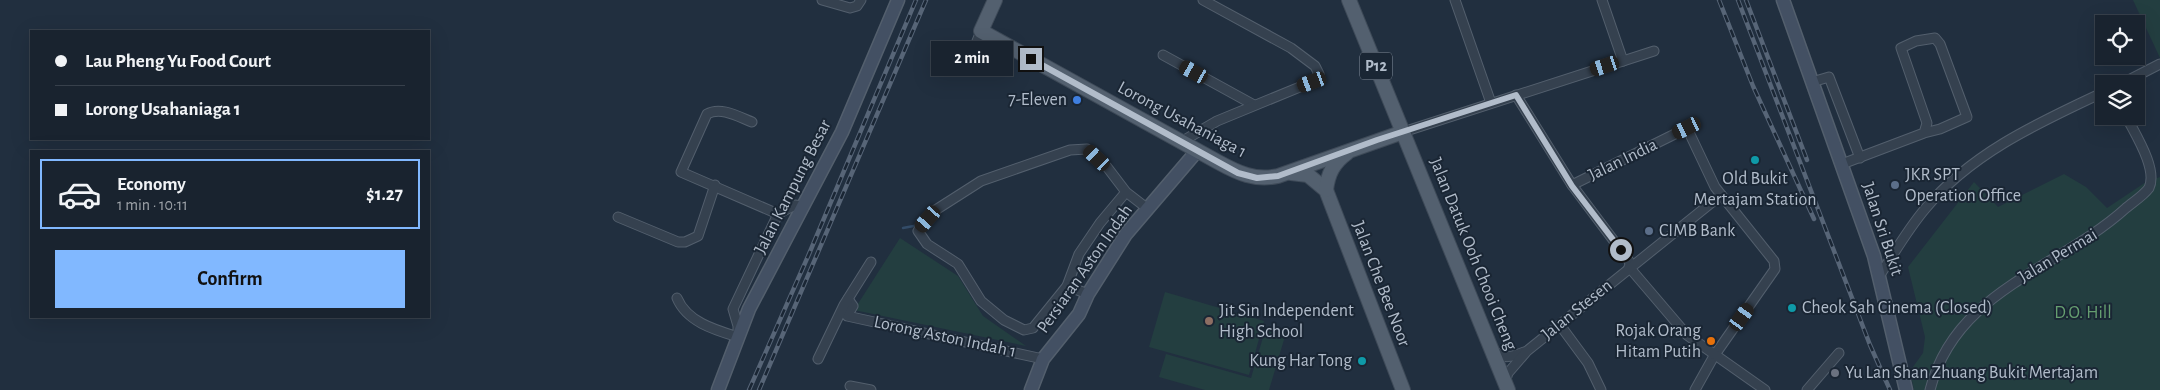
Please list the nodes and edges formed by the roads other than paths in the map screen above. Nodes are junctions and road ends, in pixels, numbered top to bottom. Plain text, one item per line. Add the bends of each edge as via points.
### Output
1 (822, 0) edge
2 (861, 0) edge
3 (898, 0) edge
4 (995, 0) edge
5 (1203, 0) edge
6 (1349, 0) edge
7 (1455, 0) edge
8 (1602, 0) edge
9 (1783, 0) edge
10 (981, 32) junction
11 (1654, 51) dead end
12 (1163, 55) dead end
13 (1623, 61) junction
14 (968, 64) dead end
15 (2160, 64) edge
16 (2139, 75) edge
17 (1812, 82) junction
18 (1516, 95) junction
19 (2095, 96) edge
20 (1491, 103) junction
21 (1254, 106) junction
22 (752, 122) dead end
23 (2131, 125) edge
24 (1403, 132) junction
25 (1924, 133) junction
26 (1181, 142) junction
27 (1351, 150) junction
28 (1198, 151) junction
29 (1860, 158) junction
30 (1842, 164) junction
31 (1288, 172) junction
32 (715, 185) junction
33 (1572, 186) junction
34 (1326, 190) junction
35 (1126, 192) junction
36 (1721, 195) junction
37 (803, 206) junction
38 (1148, 209) junction
39 (778, 214) junction
40 (618, 217) dead end
41 (872, 262) dead end
42 (1631, 266) junction
43 (1880, 275) junction
44 (1067, 286) junction
45 (1088, 294) junction
46 (677, 298) dead end
47 (848, 299) junction
48 (1560, 324) junction
49 (738, 337) junction
50 (1491, 347) junction
51 (1527, 351) junction
52 (1839, 353) dead end
53 (1714, 356) junction
54 (818, 358) dead end
55 (1043, 359) junction
56 (850, 386) dead end
57 (1507, 386) edge
58 (718, 390) edge
59 (870, 390) edge
60 (1031, 390) edge
61 (1403, 390) edge
62 (1601, 390) edge
63 (1695, 390) edge
64 (1765, 390) edge
65 (1807, 390) edge
66 (1906, 390) edge
67 (1930, 390) edge

1 - 2 street via 850,8
3 - 37 street, Jalan Kampung Besar via 842,132
4 - 10 main road
5 - 21 street via 1291,48 1315,66 1319,74 1312,82
6 - 24 main road, P12
7 - 20 street
8 - 13 street
9 - 17 street, Jalan Sri Bukit
10 - 14 street
10 - 26 main road, Lorong Usahaniaga 1
11 - 13 street
12 - 21 street
13 - 18 street
15 - 16 street
17 - 29 street, Jalan Sri Bukit via 1829,77
17 - 30 street, Jalan Sri Bukit
18 - 20 street
18 - 33 street
19 - 43 street via 2018,134 1950,183 1926,208
20 - 24 street
21 - 26 street via 1217,121
22 - 32 street via 721,111 707,114 681,172
23 - 67 street, Jalan Permai via 2151,171 2149,188 2102,229 1995,295 1959,331 1943,357
24 - 27 main road, Lorong Usahaniaga 1
24 - 50 main road, Jalan Datuk Ooh Chooi Cheng
25 - 25 street via 1927,123 1901,48 1935,38 1967,118
25 - 29 street
26 - 28 main road, Lorong Usahaniaga 1
27 - 31 main road, Lorong Usahaniaga 1
27 - 34 main road via 1333,167
28 - 31 main road, Lorong Usahaniaga 1 via 1247,176 1268,178
28 - 38 street, Persiaran Aston Indah
29 - 30 street
30 - 43 street, Jalan Sri Bukit
31 - 34 main road via 1308,175
32 - 39 street
32 - 40 street via 698,236 685,242
33 - 36 street, Jalan India via 1687,128
33 - 42 street
34 - 61 main road, Jalan Che Bee Noor
35 - 38 street
35 - 44 street via 1079,254
35 - 44 street via 1087,149 1070,150 980,181 934,211 918,231 927,244 958,264 981,301 1004,320 1024,330 1032,328
36 - 42 street, Jalan Stesen
36 - 53 street via 1769,254 1775,269
37 - 39 street via 795,205
37 - 49 street, Jalan Kampung Besar via 749,309
38 - 45 street, Persiaran Aston Indah via 1126,234
39 - 49 street via 734,309
41 - 47 street
42 - 48 street, Jalan Stesen
42 - 53 street via 1687,335
43 - 66 street, Jalan Sri Bukit
44 - 45 street
45 - 55 street, Persiaran Aston Indah via 1070,328
46 - 49 street via 703,325
47 - 54 street
47 - 55 street, Lorong Aston Indah 1 via 853,306 847,316
48 - 51 street, Jalan Stesen
48 - 62 street via 1588,363
49 - 58 street, Jalan Kampung Besar
50 - 51 street, Jalan Stesen via 1504,357
50 - 57 main road, Jalan Datuk Ooh Chooi Cheng
51 - 57 street, Jalan Stesen via 1508,373
52 - 65 street
53 - 63 street
53 - 64 street
55 - 60 street, Persiaran Aston Indah
56 - 59 street

